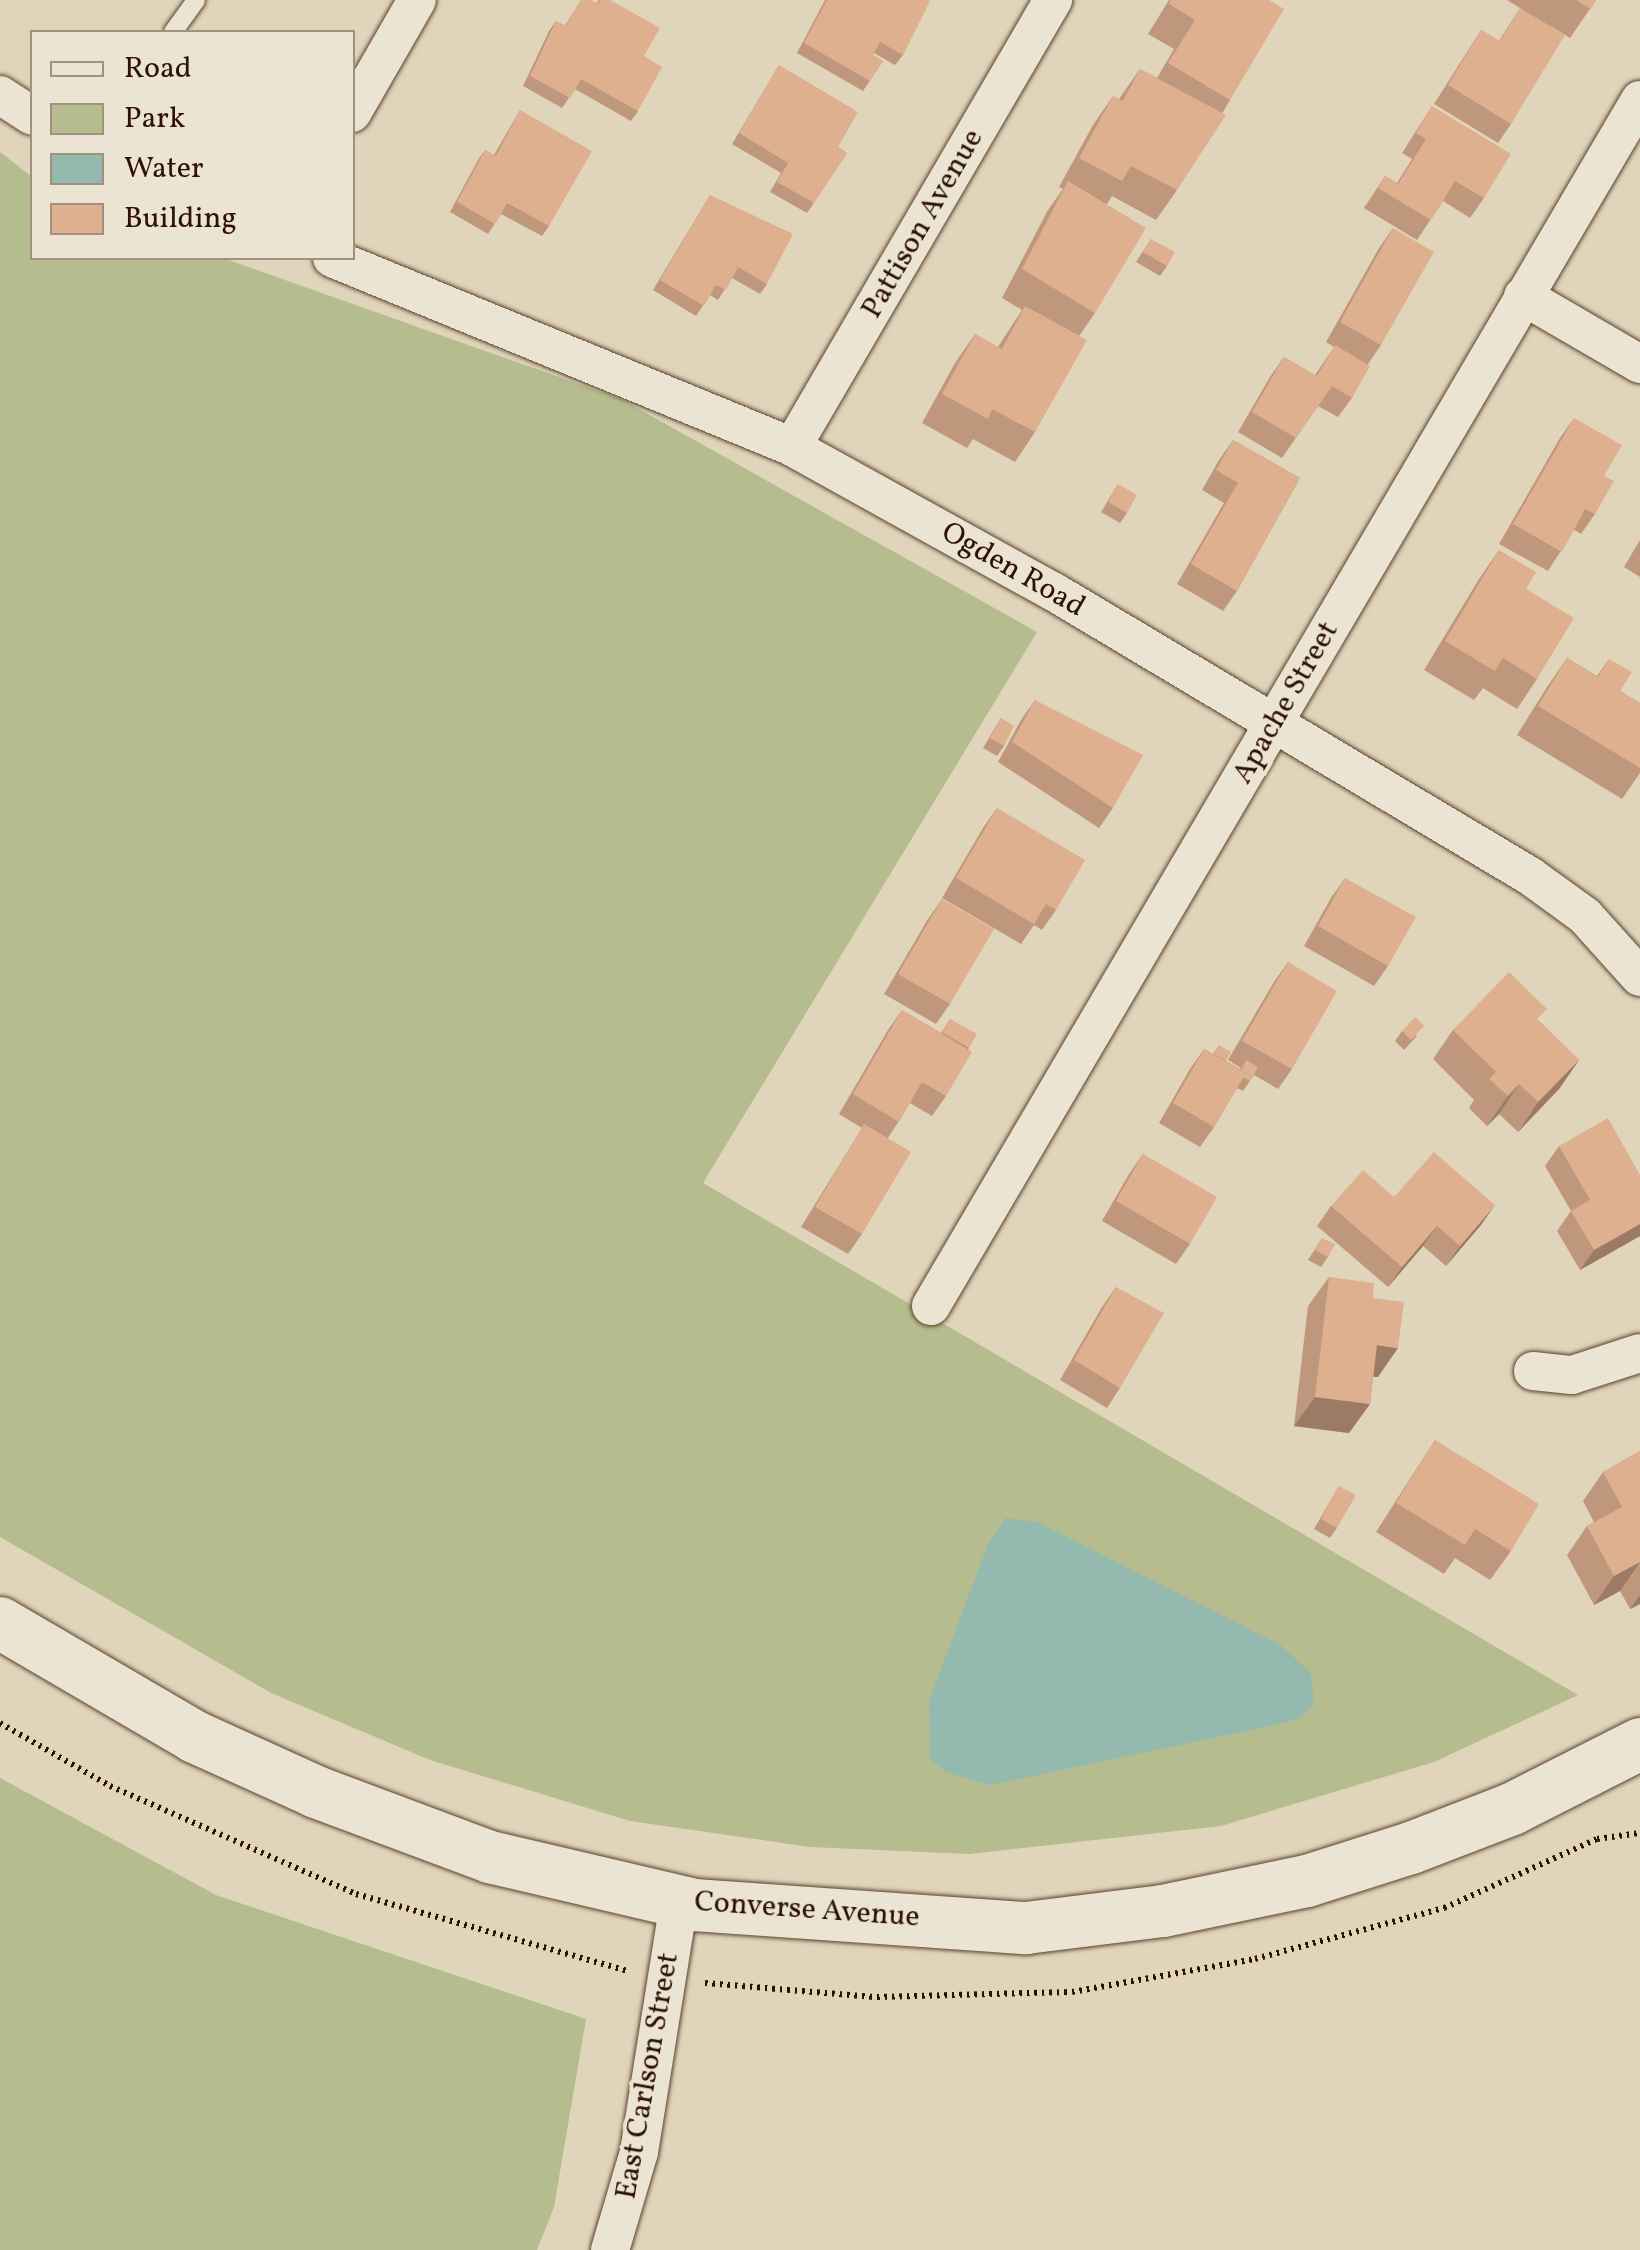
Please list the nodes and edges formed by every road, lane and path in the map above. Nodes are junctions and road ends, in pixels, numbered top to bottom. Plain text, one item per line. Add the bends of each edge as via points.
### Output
1 (196, 0) edge
2 (417, 0) edge
3 (1053, 0) edge
4 (174, 30) edge
5 (0, 95) edge
6 (1640, 100) edge
7 (355, 108) edge
8 (30, 115) edge
9 (337, 260) edge
10 (1523, 296) junction
11 (1640, 364) edge
12 (792, 447) junction
13 (1272, 728) junction
14 (1640, 977) edge
15 (932, 1306) dead end
16 (1640, 1353) edge
17 (1534, 1371) dead end
18 (0, 1623) edge
19 (1640, 1744) edge
20 (680, 1901) junction
21 (610, 2250) edge

1 - 4 lane
2 - 7 street
3 - 12 street, Pattison Avenue
5 - 8 street
6 - 10 street, Apache Street
9 - 12 street, Ogden Road
10 - 11 street
10 - 13 street, Apache Street
12 - 13 street, Ogden Road via 1054,592
13 - 14 street, Ogden Road via 1530,876 1585,916
13 - 15 street, Apache Street
16 - 17 street via 1572,1375
18 - 20 main road, Converse Avenue via 195,1737 316,1792 490,1857
19 - 20 main road, Converse Avenue via 1512,1809 1411,1848 1307,1880 1163,1910 1026,1928
20 - 21 street, East Carlson Street via 639,2152

